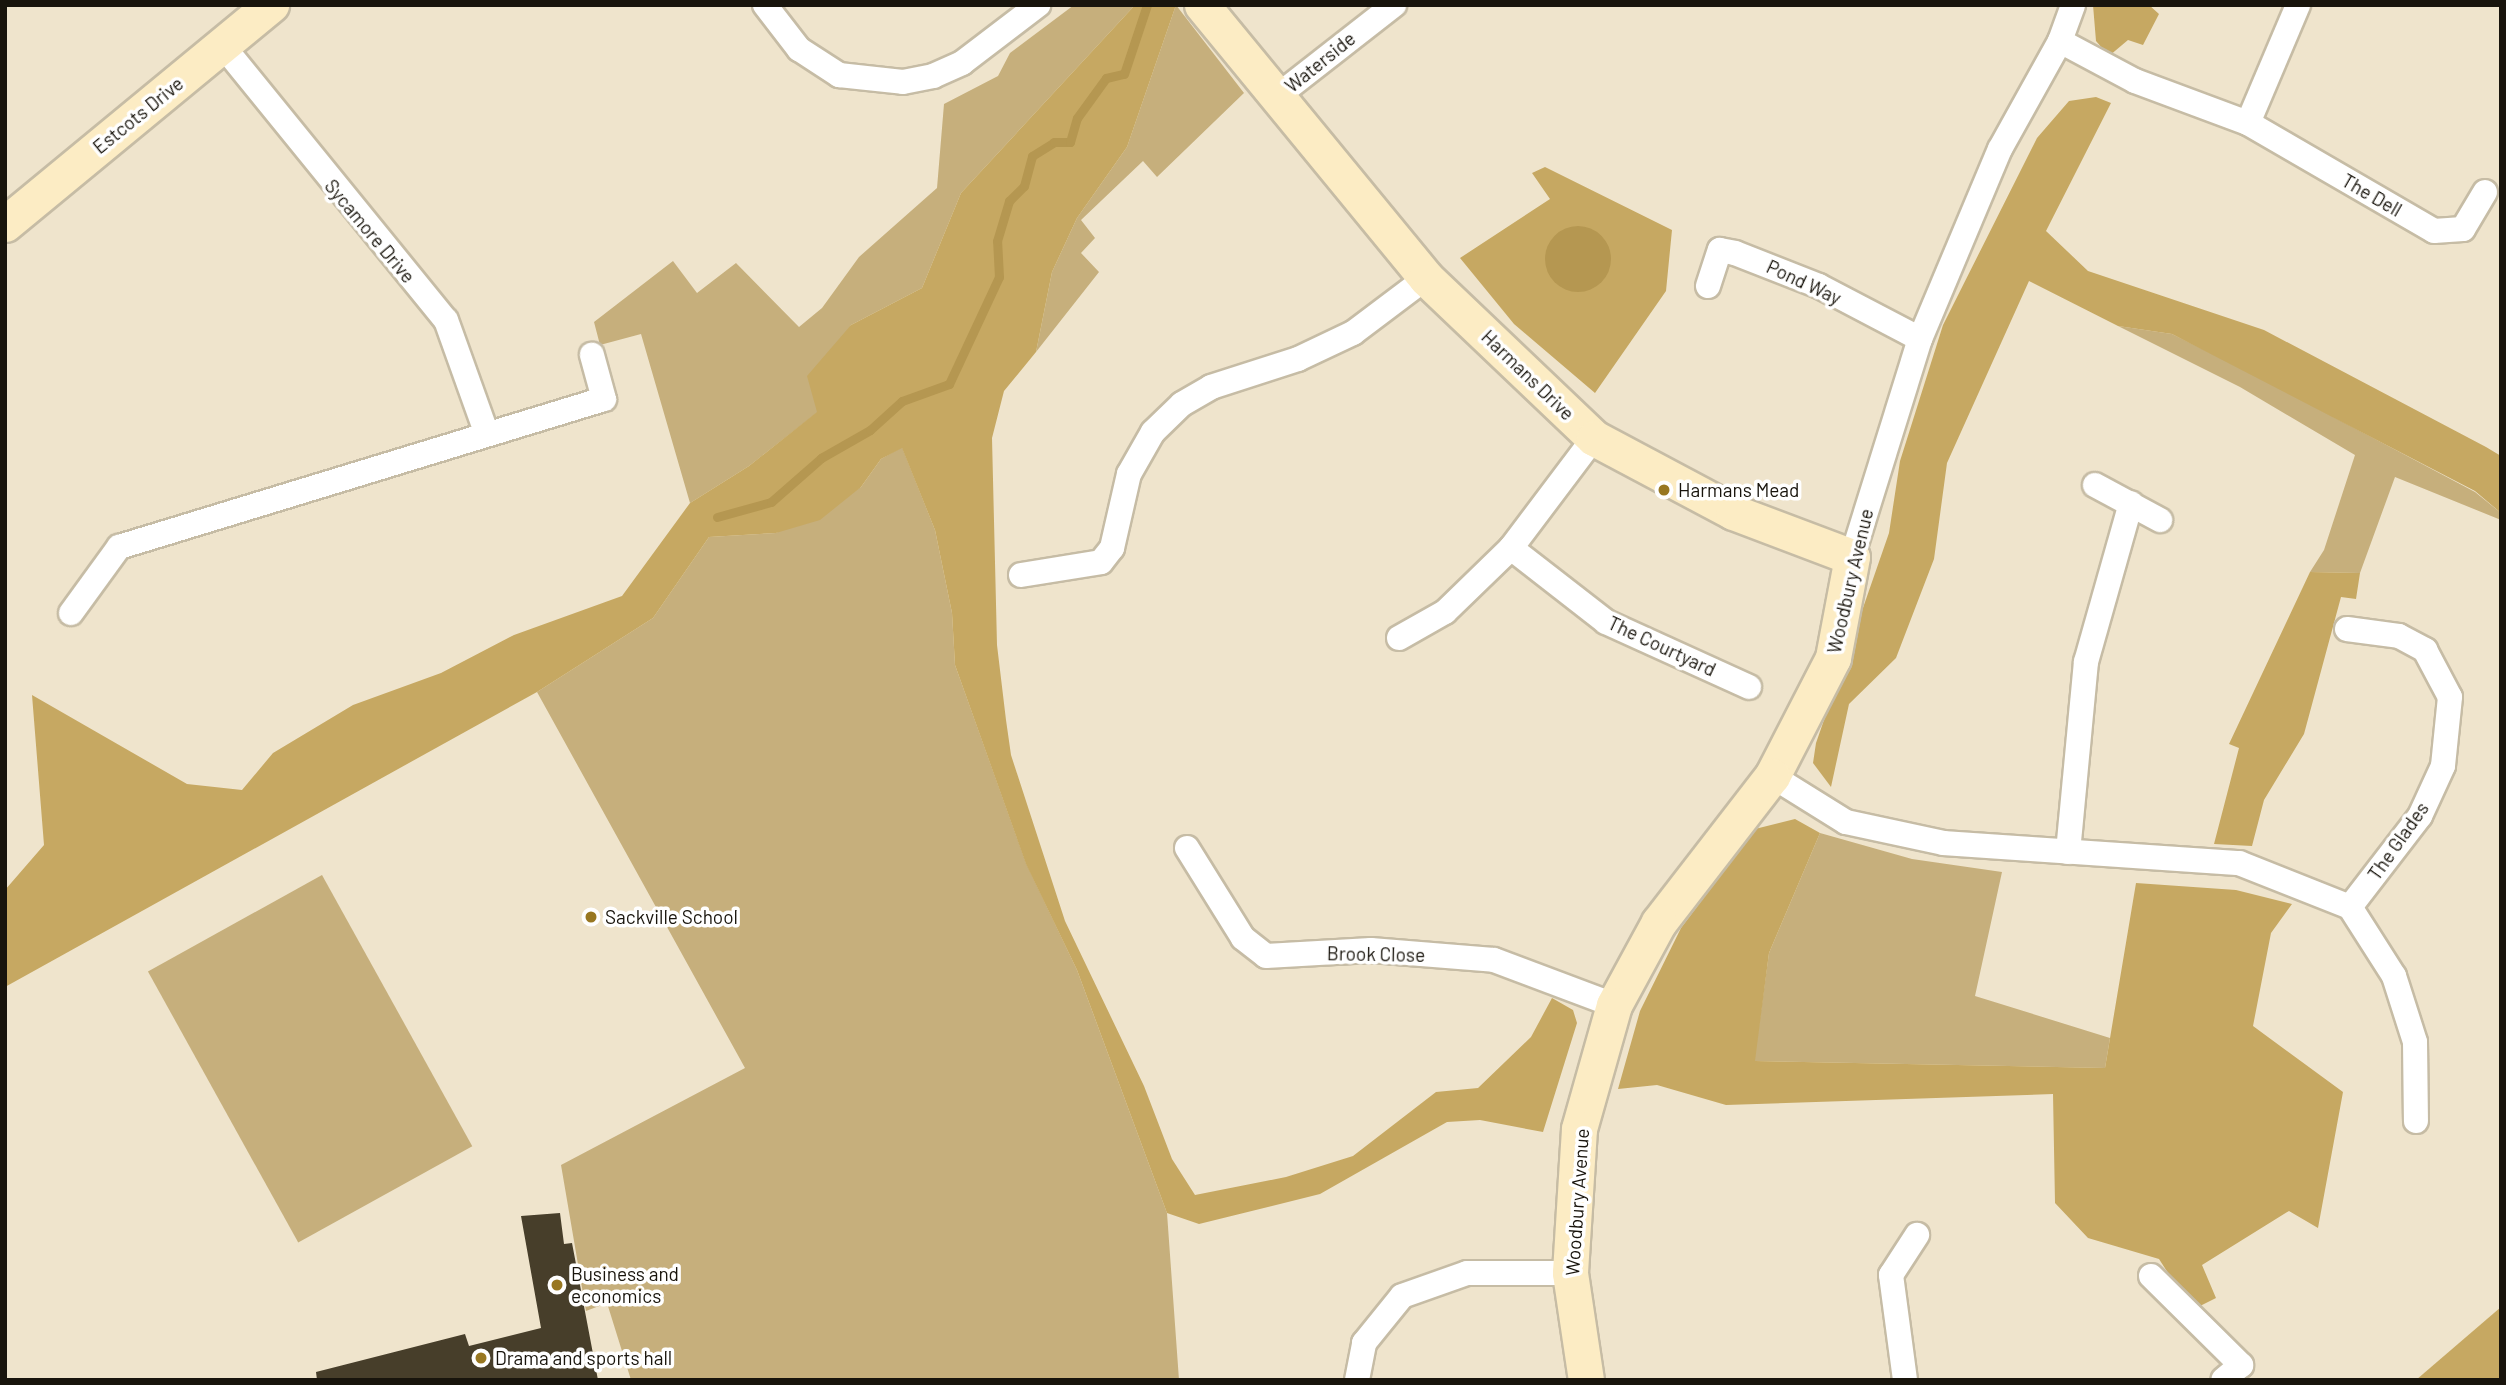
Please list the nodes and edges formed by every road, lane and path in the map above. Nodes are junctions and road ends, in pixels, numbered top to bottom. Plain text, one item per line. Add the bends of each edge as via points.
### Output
1 (271, 5) edge
2 (765, 5) edge
3 (1038, 5) edge
4 (1202, 5) edge
5 (1394, 5) edge
6 (2073, 5) edge
7 (2298, 5) edge
8 (2060, 41) junction
9 (223, 46) junction
10 (1280, 94) junction
11 (2248, 123) junction
12 (2485, 192) dead end
13 (5, 224) edge
14 (1426, 278) junction
15 (1708, 286) dead end
16 (1920, 339) junction
17 (592, 355) dead end
18 (486, 432) junction
19 (1594, 438) junction
20 (2095, 485) dead end
21 (2131, 503) junction
22 (2160, 520) dead end
23 (1511, 548) junction
24 (1853, 557) junction
25 (1021, 575) dead end
26 (71, 613) dead end
27 (2347, 629) dead end
28 (1399, 638) dead end
29 (1749, 687) dead end
30 (1772, 776) junction
31 (1187, 848) dead end
32 (2068, 852) junction
33 (2350, 907) junction
34 (1614, 1005) junction
35 (2416, 1121) dead end
36 (1917, 1235) dead end
37 (1570, 1273) junction
38 (2151, 1276) dead end
39 (1357, 1380) edge
40 (1586, 1380) edge
41 (1905, 1380) edge
42 (2223, 1380) edge

1 - 9 street, Estcots Drive
2 - 3 street via 799,49 839,75 903,82 962,63
4 - 10 street
5 - 10 street, Waterside
6 - 8 street, Woodbury Avenue
7 - 11 street
8 - 11 street, The Dell via 2134,81
8 - 16 street, Woodbury Avenue via 2000,149
9 - 13 street, Estcots Drive
9 - 18 street, Sycamore Drive via 446,320
10 - 14 street, Harmans Drive
11 - 12 street, The Dell via 2434,231 2463,229
14 - 19 street, Harmans Drive
14 - 25 street via 1353,333 1277,367 1211,387 1182,404 1153,432 1129,474 1112,548 1101,562
15 - 16 street, Pond Way via 1720,250 1735,253 1819,286
16 - 24 street, Woodbury Avenue
17 - 18 street via 604,399
18 - 26 street via 120,547
19 - 23 street
19 - 24 street, Harmans Drive via 1733,512
20 - 21 street
21 - 22 street
21 - 32 street via 2086,662
23 - 28 street via 1445,612
23 - 29 street, The Courtyard via 1606,622
24 - 30 street, Woodbury Avenue via 1833,658
27 - 33 street, The Glades via 2399,636 2425,650 2449,697 2443,766 2420,816
30 - 32 street via 1846,822 1944,843
30 - 34 street, Woodbury Avenue via 1659,922
31 - 34 street, Brook Close via 1243,938 1266,956 1371,950 1494,960
32 - 33 street via 2239,863
33 - 35 street via 2394,976 2415,1042
34 - 37 street, Woodbury Avenue via 1579,1129
36 - 41 street via 1891,1275
37 - 39 street via 1467,1273 1402,1296 1364,1343
37 - 40 street, Woodbury Avenue
38 - 42 street via 2241,1365

